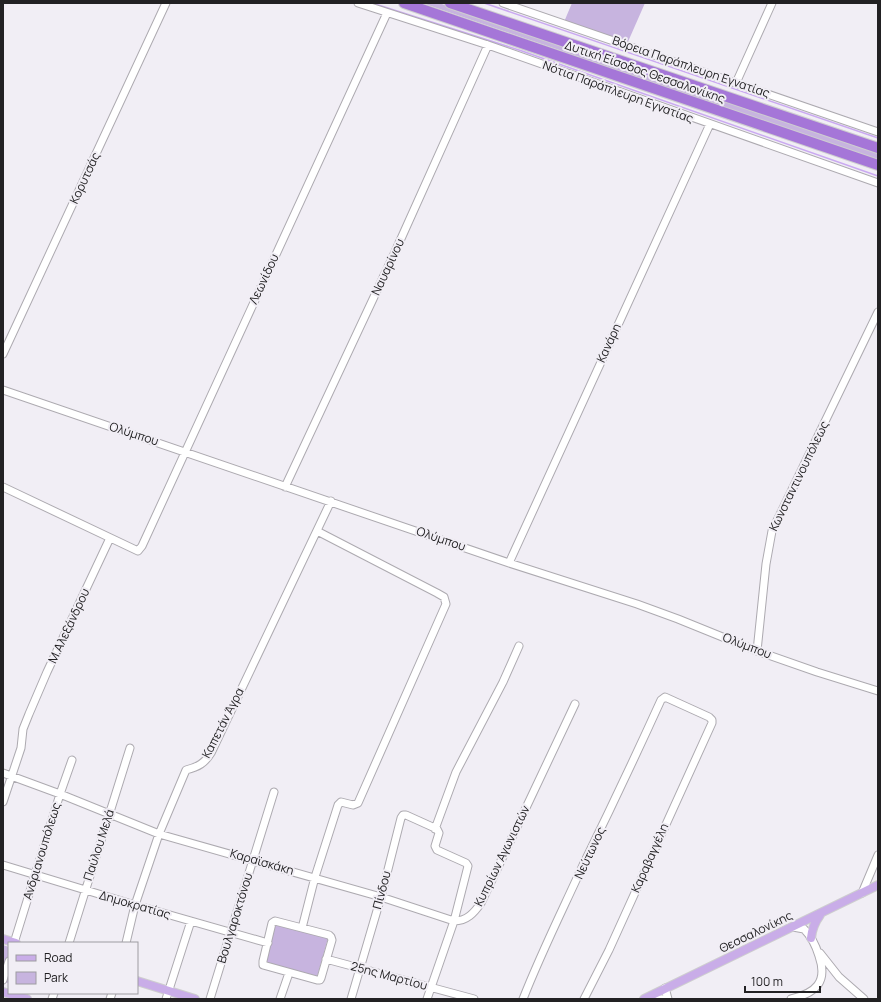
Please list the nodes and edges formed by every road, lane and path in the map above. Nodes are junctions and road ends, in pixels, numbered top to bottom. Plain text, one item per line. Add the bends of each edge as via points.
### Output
1 (166, 3) edge
2 (358, 3) edge
3 (404, 3) edge
4 (450, 3) edge
5 (505, 3) edge
6 (772, 3) edge
7 (387, 13) junction
8 (488, 45) junction
9 (736, 83) junction
10 (710, 124) junction
11 (878, 132) edge
12 (878, 148) edge
13 (878, 165) edge
14 (878, 183) edge
15 (878, 312) edge
16 (3, 354) edge
17 (3, 390) edge
18 (185, 451) junction
19 (3, 487) edge
20 (285, 487) junction
21 (331, 501) junction
22 (317, 531) junction
23 (110, 538) junction
24 (509, 563) junction
25 (519, 646) dead end
26 (757, 651) junction
27 (878, 691) edge
28 (575, 704) dead end
29 (658, 707) joint
30 (130, 748) dead end
31 (72, 760) dead end
32 (3, 773) edge
33 (11, 776) junction
34 (274, 792) dead end
35 (60, 794) junction
36 (3, 802) edge
37 (109, 814) junction
38 (435, 829) junction
39 (159, 834) junction
40 (878, 855) edge
41 (254, 860) junction
42 (3, 865) edge
43 (34, 874) junction
44 (316, 877) junction
45 (878, 885) edge
46 (84, 890) junction
47 (862, 892) junction
48 (381, 896) junction
49 (135, 905) junction
50 (821, 914) junction
51 (191, 921) junction
52 (454, 921) junction
53 (793, 927) junction
54 (302, 928) junction
55 (231, 932) junction
56 (811, 938) junction
57 (15, 942) edge
58 (69, 942) edge
59 (126, 942) edge
60 (268, 943) junction
61 (816, 948) junction
62 (326, 959) junction
63 (8, 964) edge
64 (359, 968) junction
65 (289, 973) junction
66 (3, 980) edge
67 (138, 980) edge
68 (431, 987) junction
69 (665, 988) junction
70 (169, 991) junction
71 (10, 994) edge
72 (27, 999) edge
73 (166, 999) edge
74 (195, 999) edge
75 (210, 999) edge
76 (280, 999) edge
77 (351, 999) edge
78 (427, 999) edge
79 (474, 999) edge
80 (523, 999) edge
81 (584, 999) edge
82 (644, 999) edge
83 (651, 999) edge
84 (663, 999) edge
85 (668, 999) edge
86 (791, 999) edge
87 (864, 999) edge

1 - 16 street, Κορυτσάς
2 - 7 street, Νότια Παράπλευρη Εγνατίας
3 - 13 highway, Δυτική Είσοδος Θεσσαλονίκης
4 - 12 highway, Δυτική Είσοδος Θεσσαλονίκης
5 - 9 street, Βόρεια Παράπλευρη Εγνατίας
6 - 9 street
7 - 8 street, Νότια Παράπλευρη Εγνατίας
7 - 18 street, Λεωνίδου
8 - 10 street, Νότια Παράπλευρη Εγνατίας
8 - 20 street, Ναυαρίνου
9 - 11 street, Βόρεια Παράπλευρη Εγνατίας
10 - 14 street, Νότια Παράπλευρη Εγνατίας
10 - 24 street, Κανάρη
15 - 26 street, Κωνσταντινουπόλεως via 772,531
17 - 18 street, Ολύμπου
18 - 20 street, Ολύμπου
18 - 23 street, Λεωνίδου via 138,551
19 - 23 street
20 - 21 street, Ολύμπου
21 - 22 street, Καπετάν Άγρα
21 - 24 street, Ολύμπου
22 - 39 street, Καπετάν Άγρα via 211,753 202,764 186,770
22 - 44 street via 437,592 444,597 446,604 358,803 340,803 335,813
23 - 33 street, Μ.Αλεξάνδρου via 29,714
24 - 26 street, Ολύμπου via 678,618
25 - 38 street via 456,772
26 - 27 street, Ολύμπου
28 - 52 street, Κυπρίων Αγωνιστών via 481,903 468,918
29 - 80 street, Νεύτωνος
29 - 81 street, Καραβαγγέλη via 664,697 709,717 712,723 609,950
30 - 37 street, Παύλου Μελά
31 - 35 street, Ανδριανουπόλεως
32 - 33 street, Καραϊσκάκη
33 - 35 street, Καραϊσκάκη
33 - 36 street, Μ.Αλεξάνδρου
34 - 41 street, Βουλγαροκτόνου
35 - 37 street, Καραϊσκάκη
35 - 43 street, Ανδριανουπόλεως
37 - 39 street, Καραϊσκάκη
37 - 46 street, Παύλου Μελά
38 - 48 street, Πίνδου via 406,815 402,816
38 - 52 street via 439,833 435,842 439,852 468,866
39 - 41 street, Καραϊσκάκη
39 - 49 street, Καπετάν Άγρα
40 - 47 street
41 - 44 street, Καραϊσκάκη
41 - 55 street, Βουλγαροκτόνου
42 - 43 street, Δημοκρατίας
43 - 46 street, Δημοκρατίας
43 - 57 street, Ανδριανουπόλεως
44 - 48 street, Καραϊσκάκη
44 - 54 street
45 - 47 main road, Θεσσαλονίκης
46 - 49 street, Δημοκρατίας
46 - 58 street, Παύλου Μελά
47 - 50 main road, Θεσσαλονίκης
48 - 52 street, Καραϊσκάκη
48 - 64 street, Πίνδου
49 - 51 street, Δημοκρατίας
49 - 59 street, Καπετάν Άγρα
50 - 53 main road, Θεσσαλονίκης
50 - 56 main road via 815,922
51 - 55 street, Δημοκρατίας
51 - 70 street
52 - 68 street
53 - 56 street via 804,929
53 - 69 main road, Θεσσαλονίκης
54 - 60 street via 274,921
54 - 62 street via 331,937
55 - 60 street, Δημοκρατίας
55 - 75 street, Βουλγαροκτόνου
56 - 61 street
60 - 65 street via 263,965
61 - 86 street via 822,964 821,980 811,993
61 - 87 street via 839,977
62 - 64 street, 25ης Μαρτίου
62 - 65 street via 320,980
63 - 66 street
64 - 68 street, 25ης Μαρτίου
64 - 77 street, Πίνδου
65 - 76 street
67 - 70 main road
68 - 78 street
68 - 79 street, 25ης Μαρτίου
69 - 82 main road, Θεσσαλονίκης
69 - 85 street
70 - 73 street
70 - 74 main road
71 - 72 main road
83 - 84 street

